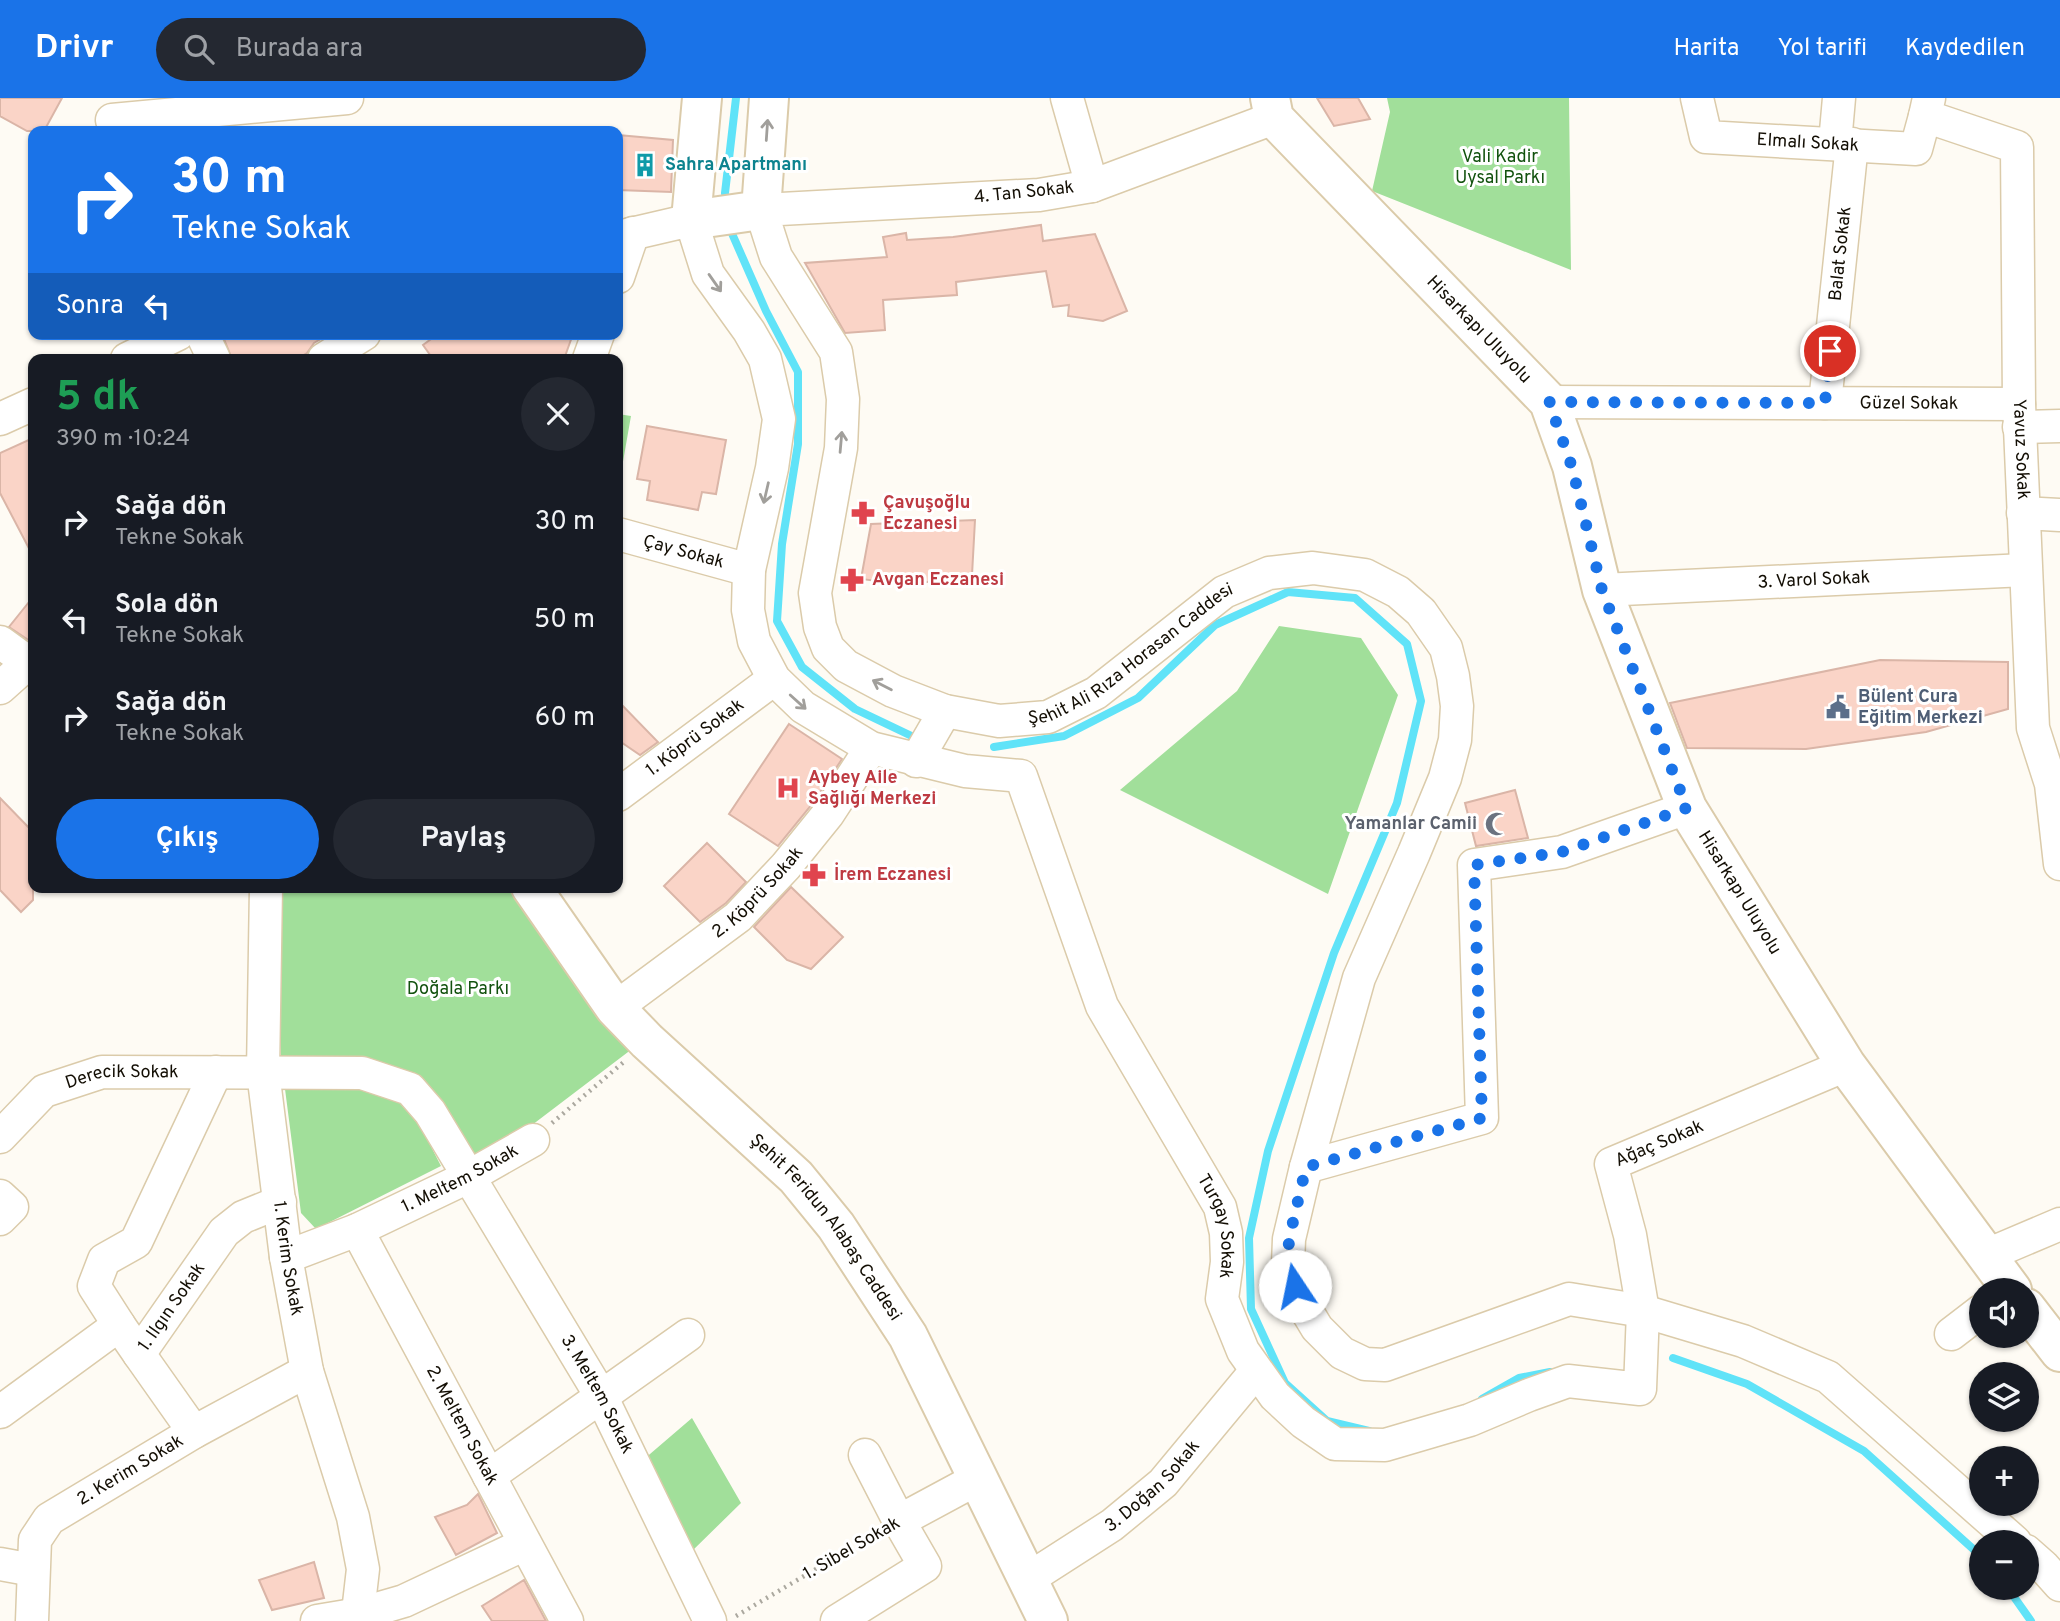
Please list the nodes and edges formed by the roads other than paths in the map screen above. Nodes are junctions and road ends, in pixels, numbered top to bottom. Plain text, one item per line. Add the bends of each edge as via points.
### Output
1 (346, 98) edge
2 (702, 98) edge
3 (769, 98) edge
4 (1067, 98) edge
5 (1698, 98) edge
6 (1839, 98) edge
7 (1927, 107) edge
8 (1272, 108) edge
9 (112, 116) edge
10 (1843, 144) junction
11 (1092, 186) junction
12 (761, 210) junction
13 (691, 220) junction
14 (625, 235) edge
15 (166, 340) edge
16 (354, 340) edge
17 (137, 354) edge
18 (332, 354) edge
19 (1549, 402) junction
20 (1825, 403) junction
21 (28, 406) edge
22 (2019, 415) junction
23 (0, 419) edge
24 (2060, 426) edge
25 (2023, 513) junction
26 (2060, 515) edge
27 (623, 535) edge
28 (748, 570) junction
29 (2025, 570) junction
30 (1602, 590) junction
31 (0, 642) edge
32 (28, 663) edge
33 (28, 667) edge
34 (774, 679) junction
35 (0, 688) edge
36 (945, 711) junction
37 (2047, 729) edge
38 (871, 748) junction
39 (916, 761) junction
40 (2056, 786) edge
41 (623, 791) edge
42 (1687, 808) junction
43 (2060, 864) edge
44 (266, 893) edge
45 (535, 893) edge
46 (615, 1008) junction
47 (1846, 1065) junction
48 (216, 1072) junction
49 (263, 1072) junction
50 (0, 1137) edge
51 (533, 1140) road end
52 (1306, 1167) junction
53 (468, 1177) junction
54 (0, 1196) edge
55 (280, 1202) junction
56 (0, 1219) edge
57 (2060, 1224) edge
58 (357, 1230) junction
59 (1987, 1255) junction
60 (286, 1257) junction
61 (2003, 1278) edge
62 (1643, 1311) junction
63 (1969, 1320) edge
64 (119, 1325) junction
65 (2039, 1326) edge
66 (1951, 1334) dead end
67 (688, 1335) dead end
68 (2060, 1352) edge
69 (139, 1354) junction
70 (307, 1371) junction
71 (1256, 1371) junction
72 (601, 1396) junction
73 (0, 1412) edge
74 (194, 1432) junction
75 (865, 1455) dead end
76 (489, 1476) junction
77 (978, 1479) junction
78 (899, 1521) junction
79 (2001, 1530) edge
80 (525, 1544) junction
81 (2039, 1563) edge
82 (0, 1564) edge
83 (33, 1570) junction
84 (1028, 1578) junction
85 (2060, 1585) edge
86 (358, 1617) edge
87 (32, 1621) edge
88 (317, 1621) edge
89 (567, 1621) edge
90 (710, 1621) edge
91 (837, 1621) edge
92 (1048, 1621) edge

1 - 9 street
2 - 13 street
12 -> 3 street, Şehit Ali Rıza Horasan Caddesi
4 - 11 street
5 - 10 street, Elmalı Sokak via 1706,137
6 - 10 street, Balat Sokak
7 - 10 street, Elmalı Sokak via 1916,149
7 - 22 street, Yavuz Sokak via 2017,147
8 - 11 street, 4. Tan Sokak
8 - 19 street, Hisarkapı Uluyolu
10 - 20 street, Balat Sokak
11 - 12 street, 4. Tan Sokak via 1039,195
12 - 13 street
36 -> 12 street, Şehit Ali Rıza Horasan Caddesi via 846,666 828,648 820,627 815,593 841,448 843,399 836,352 776,257
13 - 14 street
13 -> 28 street via 708,274 765,359 779,419
15 - 17 street
16 - 18 street
19 - 20 street, Güzel Sokak
19 - 30 street, Hisarkapı Uluyolu via 1572,467
20 - 22 street, Güzel Sokak
21 - 23 street
22 - 24 street, Güzel Sokak
22 - 25 street, Yavuz Sokak
25 - 26 street
25 - 29 street, Yavuz Sokak
27 - 28 street, Çay Sokak
28 - 34 street via 747,610 754,641
29 - 30 street, 3. Varol Sokak
29 - 37 street, Yavuz Sokak
30 - 42 street, Hisarkapı Uluyolu
31 - 32 street
33 - 35 street
34 -> 38 street via 803,707
34 - 41 street, 1. Köprü Sokak
36 - 39 street
36 - 52 street, Şehit Ali Rıza Horasan Caddesi via 999,721 1048,717 1096,693 1224,593 1269,573 1313,568 1365,576 1398,592 1421,612 1446,648 1454,676 1455,740 1435,803 1359,978
37 - 40 street, Yavuz Sokak
38 - 39 street
38 - 46 street, 2. Köprü Sokak via 820,824 738,917
39 - 71 street, Turgay Sokak via 1021,776 1102,1006 1220,1207 1227,1262 1222,1299
40 - 43 street, Yavuz Sokak
42 - 47 street, Hisarkapı Uluyolu
42 - 52 street via 1562,852 1474,865 1482,1118
44 - 49 street, 1. Kerim Sokak
45 - 46 street, Şehit Feridun Alabaş Caddesi
46 - 77 street, Şehit Feridun Alabaş Caddesi via 796,1177 836,1226 908,1336
47 - 59 street, Hisarkapı Uluyolu
47 - 62 street, Ağaç Sokak via 1611,1164
48 - 49 street, Derecik Sokak
48 - 50 street, Derecik Sokak via 102,1072 44,1091
48 - 64 street via 136,1242 104,1260 94,1286
49 - 53 street, 3. Meltem Sokak via 362,1073 410,1089 430,1112
49 - 55 street, 1. Kerim Sokak
51 - 53 street, 1. Meltem Sokak
52 - 62 street, Şehit Ali Rıza Horasan Caddesi via 1289,1239 1288,1264 1317,1328 1342,1353 1365,1364 1385,1365 1569,1299
53 - 58 street, 1. Meltem Sokak
53 - 72 street, 3. Meltem Sokak
54 - 56 street via 12,1207
55 - 60 street, 1. Kerim Sokak
55 - 69 street, 1. Ilgın Sokak via 243,1217 224,1232
57 - 59 street
58 - 60 street, 1. Meltem Sokak
58 - 76 street, 2. Meltem Sokak
59 - 61 street, Hisarkapı Uluyolu
60 - 70 street, 1. Kerim Sokak
62 - 71 street, Turgay Sokak via 1640,1389 1568,1381 1470,1420 1385,1445 1335,1444 1303,1422
62 - 79 street, Şehit Ali Rıza Horasan Caddesi via 1743,1342 1828,1377
63 - 66 street
64 - 69 street, 1. Ilgın Sokak
64 - 73 street, 1. Ilgın Sokak
65 - 68 street, Hisarkapı Uluyolu
67 - 72 street
69 - 74 street
70 - 74 street, 2. Kerim Sokak
70 - 86 street, 1. Kerim Sokak via 353,1517 363,1569
71 - 84 street, 3. Doğan Sokak via 1163,1483 1112,1525
72 - 76 street
72 - 90 street, 3. Meltem Sokak
74 - 83 street, 2. Kerim Sokak via 49,1519 35,1540
75 - 78 street
76 - 80 street, 2. Meltem Sokak
77 - 78 street, 1. Sibel Sokak
77 - 84 street, Şehit Feridun Alabaş Caddesi
78 - 91 street via 925,1566
80 - 86 street via 404,1601
80 - 89 street, 2. Meltem Sokak
81 - 85 street
82 - 83 street
83 - 87 street, 2. Kerim Sokak
84 - 92 street, Şehit Feridun Alabaş Caddesi
86 - 88 street

